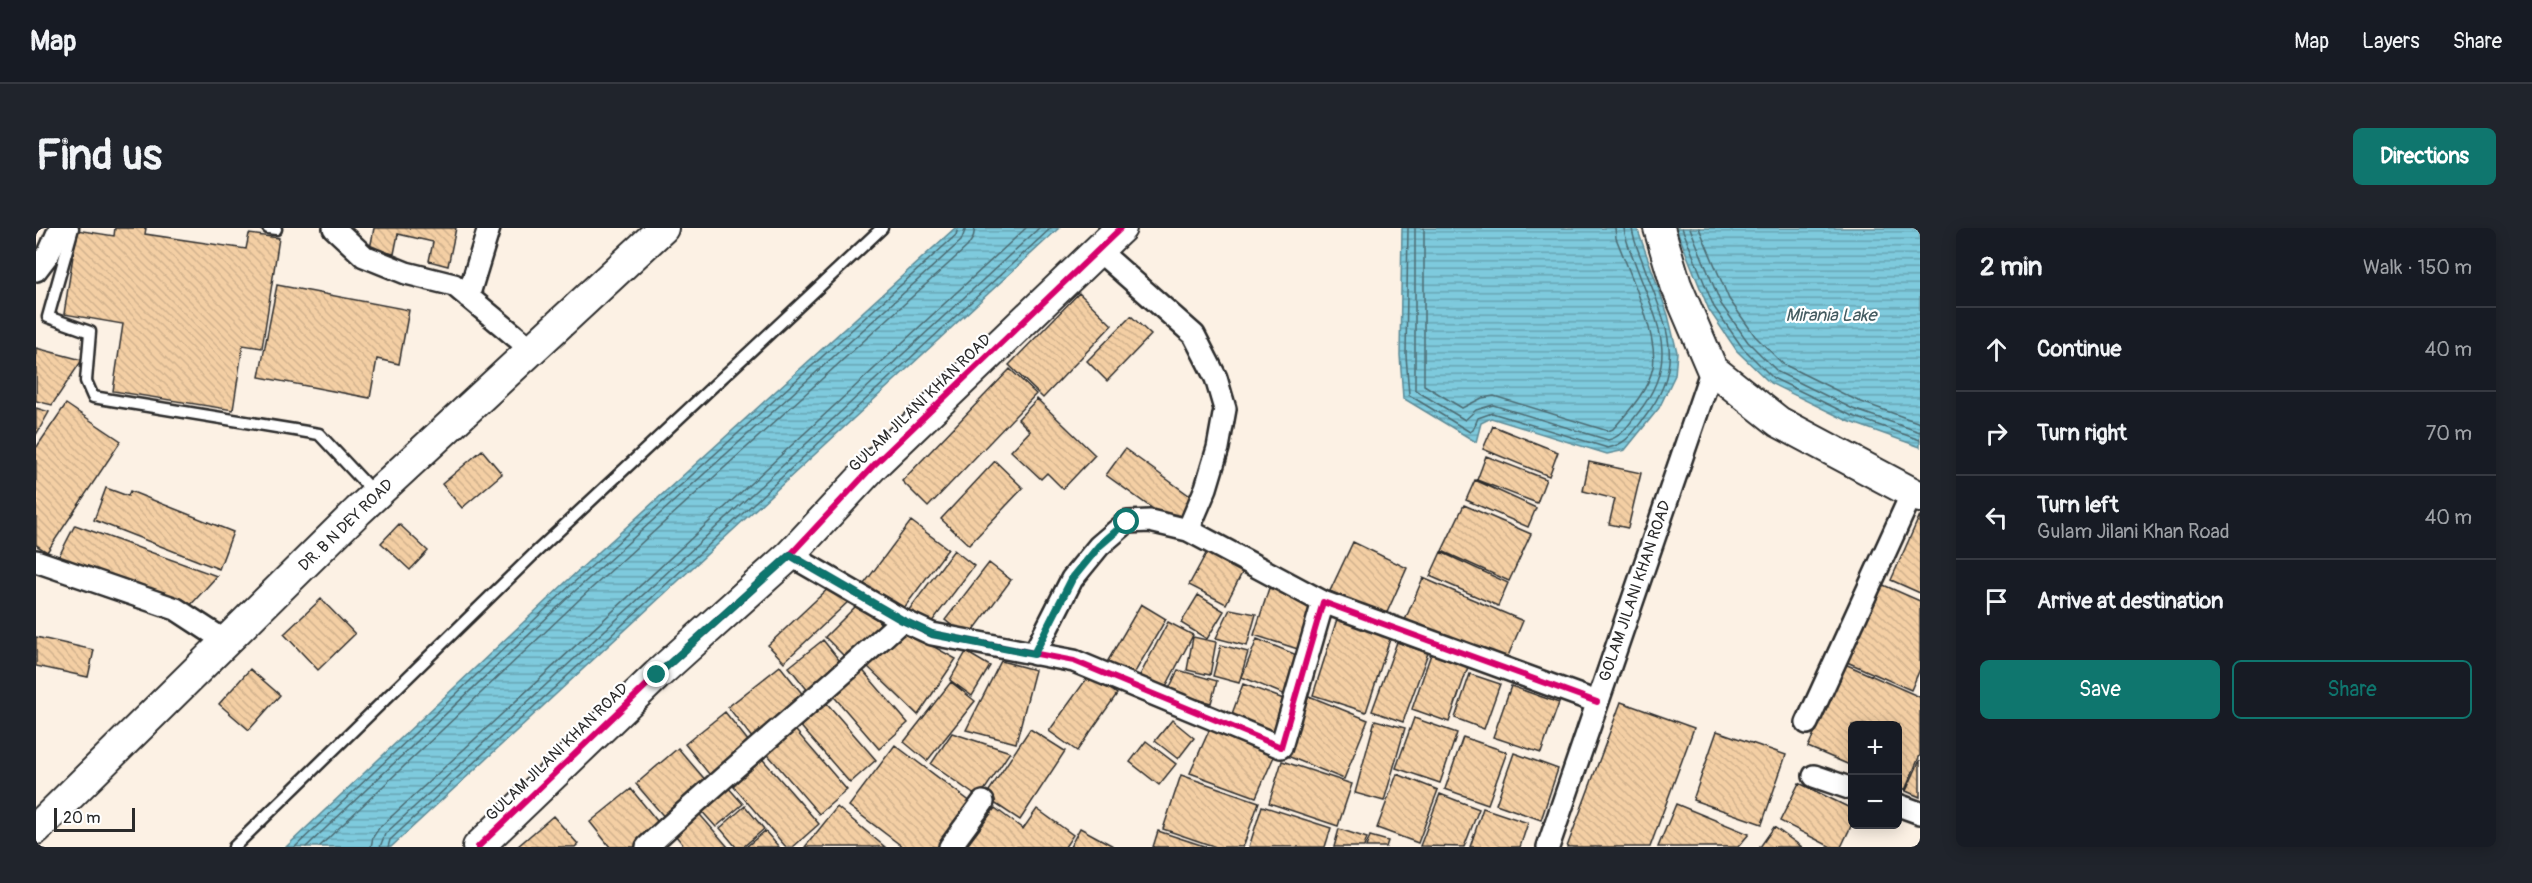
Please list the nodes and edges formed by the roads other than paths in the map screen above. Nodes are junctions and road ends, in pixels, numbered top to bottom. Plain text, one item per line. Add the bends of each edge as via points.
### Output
1 (60, 228) edge
2 (73, 228) edge
3 (334, 228) edge
4 (489, 228) edge
5 (663, 228) edge
6 (882, 228) edge
7 (1121, 228) edge
8 (1659, 228) edge
9 (1098, 250) junction
10 (36, 270) edge
11 (468, 297) junction
12 (532, 350) junction
13 (1712, 369) junction
14 (376, 495) junction
15 (1916, 495) edge
16 (1188, 530) junction
17 (790, 555) junction
18 (36, 561) edge
19 (1323, 602) junction
20 (902, 620) junction
21 (225, 641) junction
22 (1034, 654) junction
23 (1597, 702) junction
24 (1807, 723) dead end
25 (1814, 776) dead end
26 (1848, 788) edge
27 (983, 802) dead end
28 (1902, 806) edge
29 (1920, 813) edge
30 (36, 829) edge
31 (234, 847) edge
32 (478, 847) edge
33 (647, 847) edge
34 (950, 847) edge
35 (1548, 847) edge

1 - 10 street
2 - 14 lane via 48,317 90,332 86,381 93,397 319,434
3 - 11 street via 363,256 406,273 454,285
4 - 11 street
5 - 12 street, DR. B N DEY ROAD
6 - 31 lane via 535,553
7 - 9 street, GULAM JILANI KHAN ROAD
8 - 13 street via 1676,285
9 - 16 street via 1194,335 1216,378 1225,409 1218,448
9 - 17 street, GULAM JILANI KHAN ROAD via 874,465
11 - 12 street
12 - 14 street, DR. B N DEY ROAD
13 - 15 street via 1779,422
13 - 23 street, GOLAM JILANI KHAN ROAD
14 - 21 street, DR. B N DEY ROAD
15 - 24 street
16 - 19 street
16 - 22 street via 1150,521 1127,522 1099,546 1072,579
17 - 20 street
17 - 32 street, GULAM JILANI KHAN ROAD via 657,675
18 - 21 street via 177,609
19 - 22 street via 1281,747 1074,660
19 - 23 street
20 - 22 street via 932,634
20 - 33 street
21 - 30 street, DR. B N DEY ROAD
23 - 35 street, GOLAM JILANI KHAN ROAD
25 - 26 street
27 - 34 street
28 - 29 street

